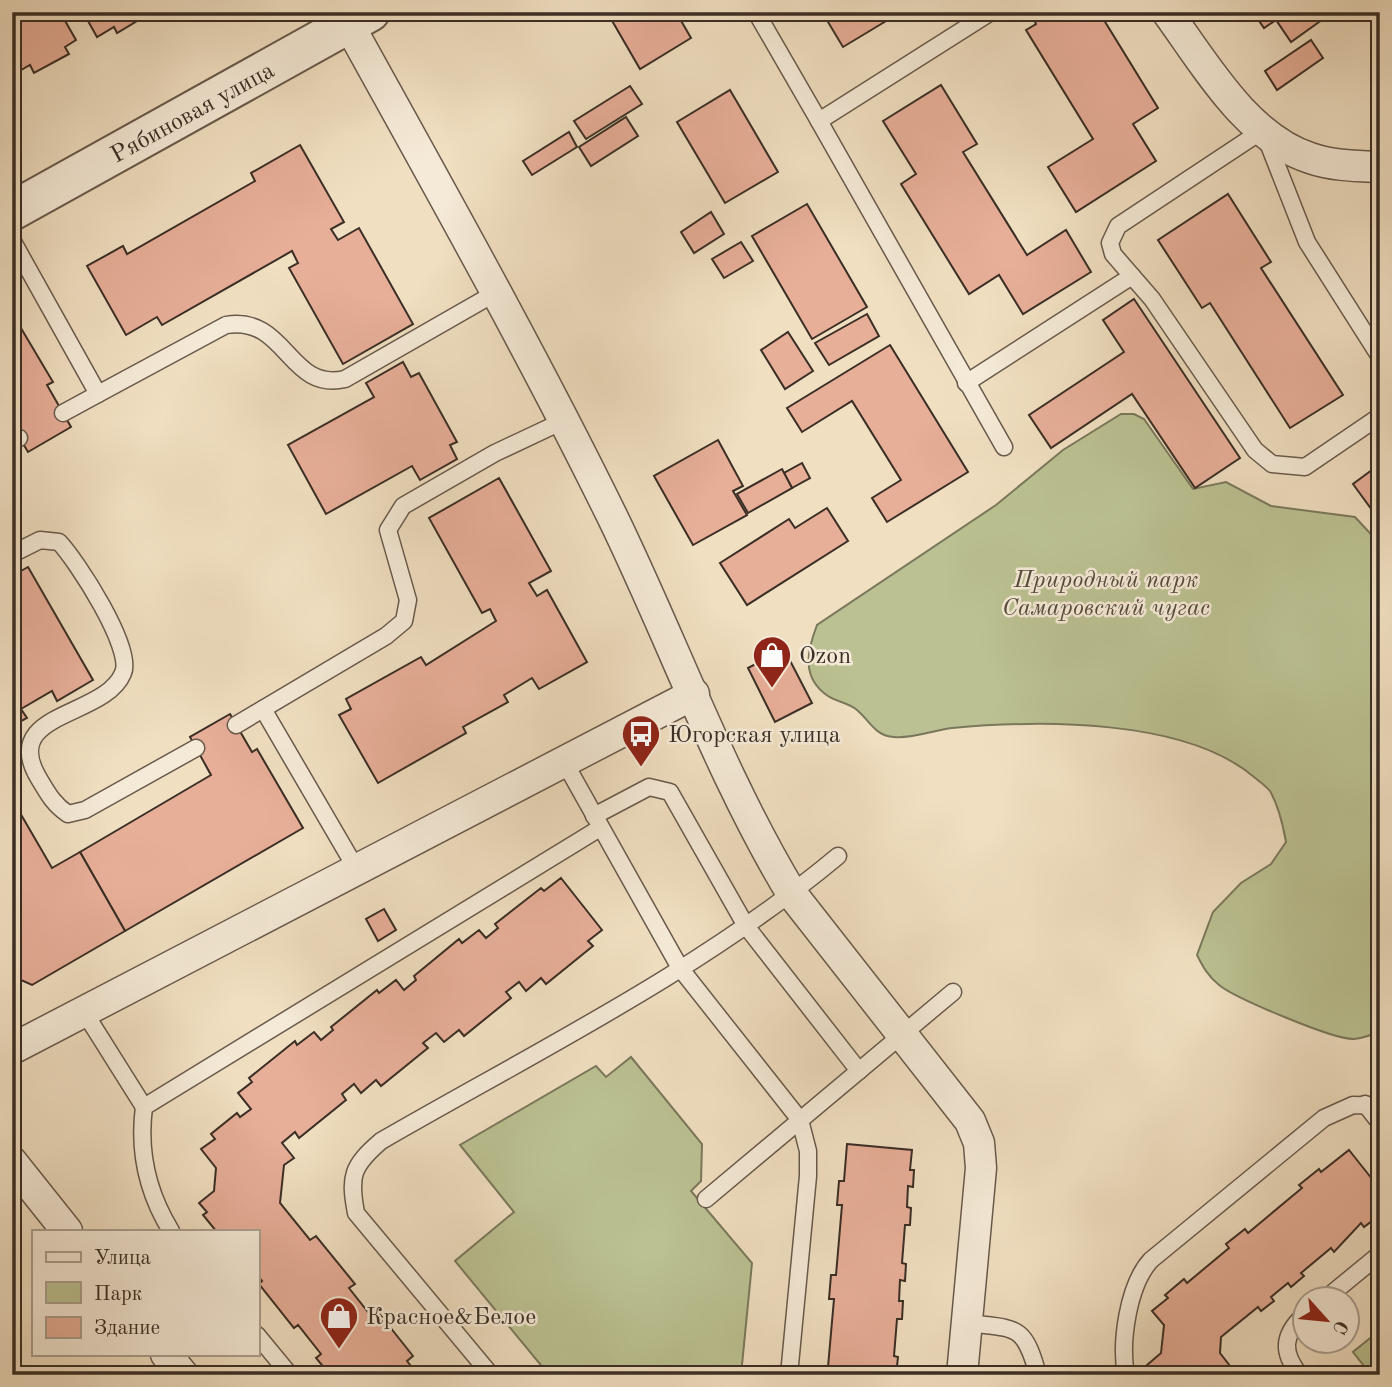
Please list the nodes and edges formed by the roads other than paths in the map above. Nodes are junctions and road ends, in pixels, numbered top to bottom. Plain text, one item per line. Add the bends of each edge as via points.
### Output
1 (756, 12) edge
2 (991, 12) edge
3 (1167, 12) edge
4 (360, 19) edge
5 (819, 121) junction
6 (1263, 130) junction
7 (1380, 167) edge
8 (12, 211) edge
9 (12, 240) edge
10 (1132, 276) junction
11 (497, 292) junction
12 (1380, 356) edge
13 (966, 383) junction
14 (98, 394) junction
15 (64, 413) dead end
16 (1380, 416) edge
17 (563, 421) junction
18 (1004, 447) dead end
19 (12, 554) edge
20 (694, 694) junction
21 (263, 709) junction
22 (236, 725) dead end
23 (196, 748) dead end
24 (565, 763) junction
25 (597, 822) junction
26 (838, 856) dead end
27 (357, 870) junction
28 (792, 894) junction
29 (746, 926) junction
30 (680, 968) junction
31 (953, 992) dead end
32 (83, 1010) junction
33 (903, 1034) junction
34 (12, 1049) edge
35 (859, 1071) junction
36 (1372, 1105) edge
37 (144, 1107) junction
38 (800, 1120) junction
39 (1380, 1123) edge
40 (12, 1162) edge
41 (706, 1199) dead end
42 (66, 1230) edge
43 (170, 1230) edge
44 (1380, 1254) edge
45 (1341, 1286) edge
46 (967, 1324) junction
47 (1290, 1331) edge
48 (259, 1337) edge
49 (168, 1356) edge
50 (183, 1375) edge
51 (290, 1375) edge
52 (491, 1375) edge
53 (789, 1375) edge
54 (962, 1375) edge
55 (1038, 1375) edge
56 (1126, 1375) edge
57 (1300, 1375) edge

1 - 5 lane
2 - 5 lane
3 - 6 street via 1216,79
4 - 8 street, Рябиновая улица
4 - 11 street
5 - 13 lane
6 - 7 street via 1308,158
6 - 10 lane via 1118,226 1110,243 1113,254
6 - 12 lane via 1307,242
9 - 14 lane
10 - 13 lane
10 - 16 lane via 1255,450 1272,464 1305,467
11 - 14 lane via 345,379 327,383 312,377 264,330 241,322 226,325
11 - 17 street
13 - 18 lane
14 - 15 lane
17 - 20 street
17 - 21 lane via 495,453 403,506 388,530 408,600 404,621
19 - 23 lane via 40,540 59,542 72,556 124,650 124,673 109,690 37,732 29,743 29,761 54,804 68,814 85,810
20 - 24 street
20 - 28 street via 743,806
21 - 22 lane
21 - 27 lane
24 - 25 lane
24 - 27 street
25 - 29 lane via 649,787 670,792
25 - 30 lane
25 - 37 lane
26 - 28 lane
27 - 32 street
28 - 29 lane
28 - 33 street
29 - 30 lane
29 - 35 lane
30 - 38 lane
30 - 52 lane via 380,1141 362,1158 351,1184 356,1213
31 - 33 lane
32 - 34 street
32 - 37 lane
33 - 35 lane
33 - 46 street via 970,1121 979,1143 981,1168
35 - 38 lane
36 - 39 lane
36 - 56 lane via 1340,1109 1324,1118 1139,1273 1123,1360
37 - 43 lane via 145,1170 156,1206
38 - 41 lane
38 - 53 lane via 808,1151 808,1177
40 - 42 street
44 - 45 lane
46 - 54 street
46 - 55 lane via 1021,1333 1030,1345
47 - 57 lane via 1285,1352
48 - 51 lane
49 - 50 street

